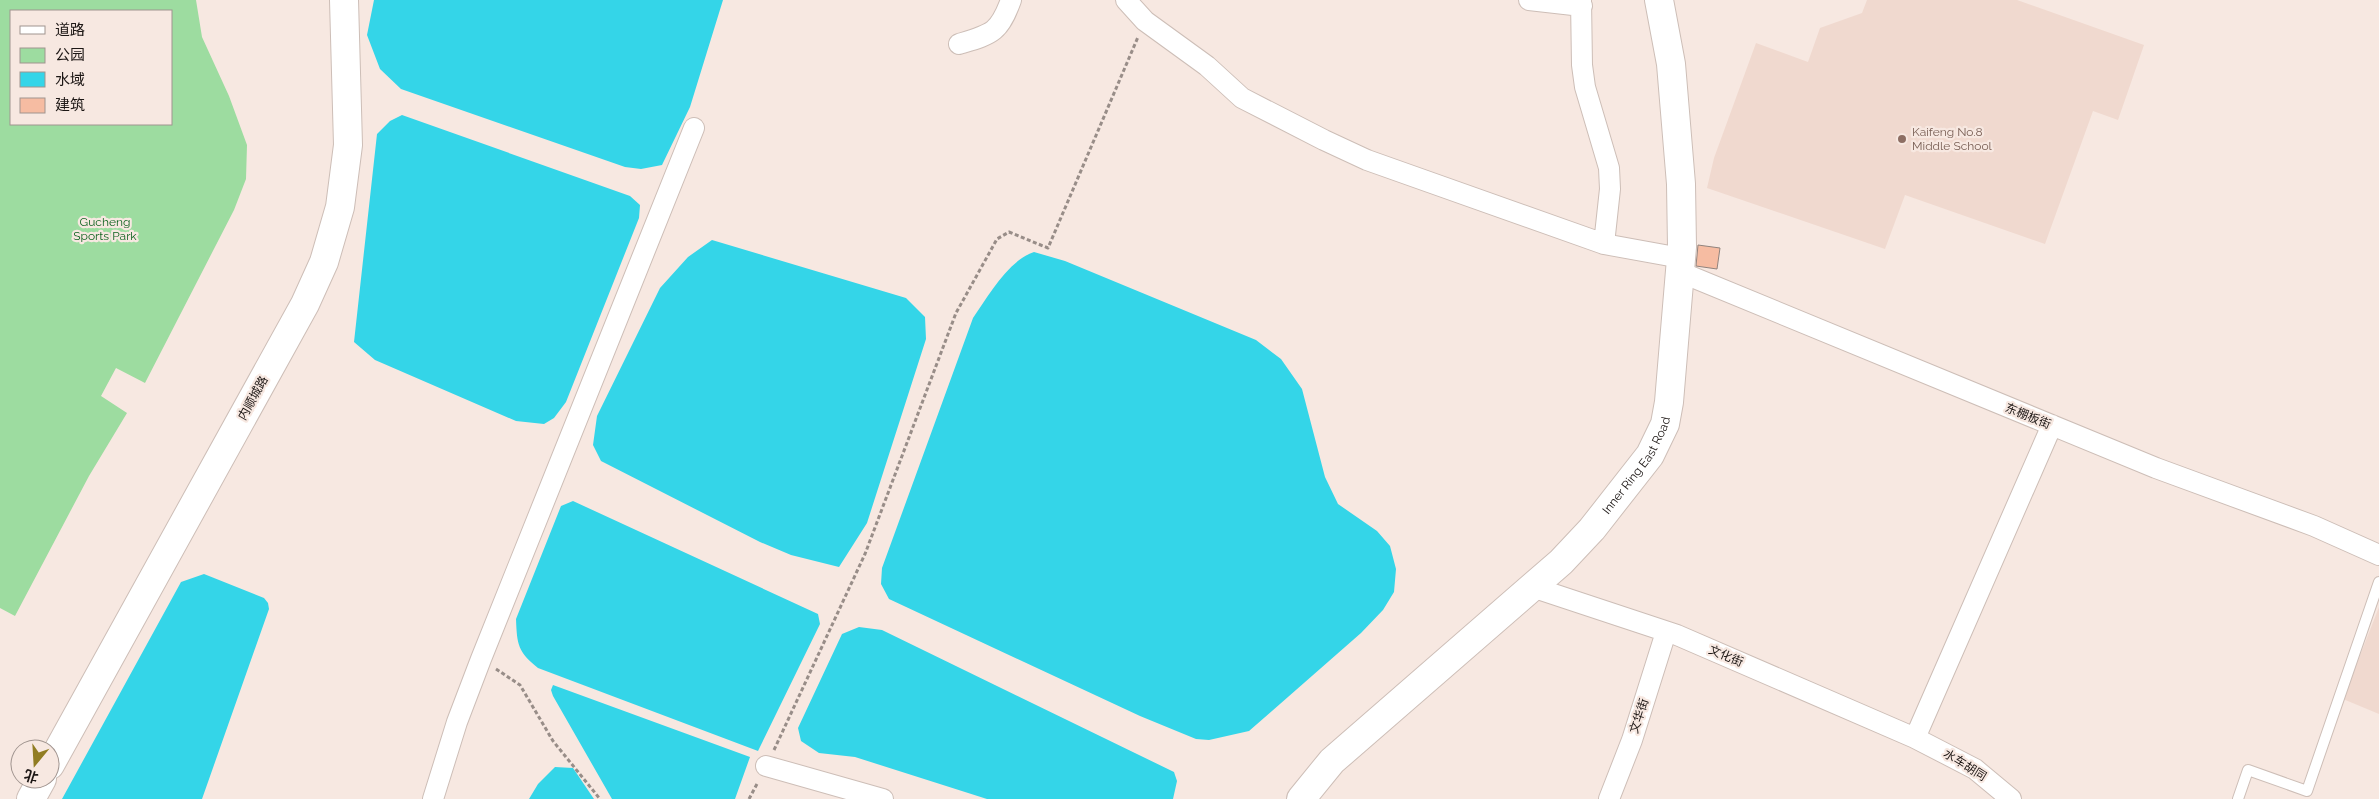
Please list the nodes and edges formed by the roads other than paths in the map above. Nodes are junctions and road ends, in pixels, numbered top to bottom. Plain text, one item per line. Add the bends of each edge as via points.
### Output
1 (344, 0) edge
2 (1011, 0) edge
3 (1126, 0) edge
4 (1529, 0) edge
5 (1659, 0) edge
6 (1581, 3) edge
7 (959, 44) dead end
8 (694, 128) dead end
9 (1604, 244) junction
10 (1680, 265) junction
11 (2052, 426) junction
12 (2379, 555) edge
13 (2379, 582) edge
14 (1532, 587) junction
15 (1666, 632) junction
16 (1915, 738) junction
17 (60, 747) edge
18 (766, 766) road end
19 (434, 799) edge
20 (883, 799) edge
21 (1301, 799) edge
22 (1609, 799) edge
23 (2011, 799) edge
24 (2238, 799) edge

1 - 17 street, 内顺城路 via 348,145 340,207 324,262 305,304
2 - 7 street via 999,27
3 - 9 street, 东棚板街 via 1145,21 1207,66 1242,98 1324,140 1367,160
4 - 6 street
5 - 10 street, Inner Ring East Road via 1671,64 1681,184
6 - 9 street via 1585,87 1609,168
8 - 19 street via 481,659 457,722
9 - 10 street, 东棚板街
10 - 11 street, 东棚板街
10 - 14 street, Inner Ring East Road via 1669,402 1659,440 1592,529
11 - 12 street, 东棚板街 via 2314,526
11 - 16 street
13 - 24 lane via 2307,791 2248,770
14 - 15 street, 文化街
14 - 21 street, Inner Ring East Road via 1332,762
15 - 16 street, 文化街
15 - 22 street, 文华街 via 1632,740
16 - 23 street, 水车胡同 via 1975,768
18 - 20 street

